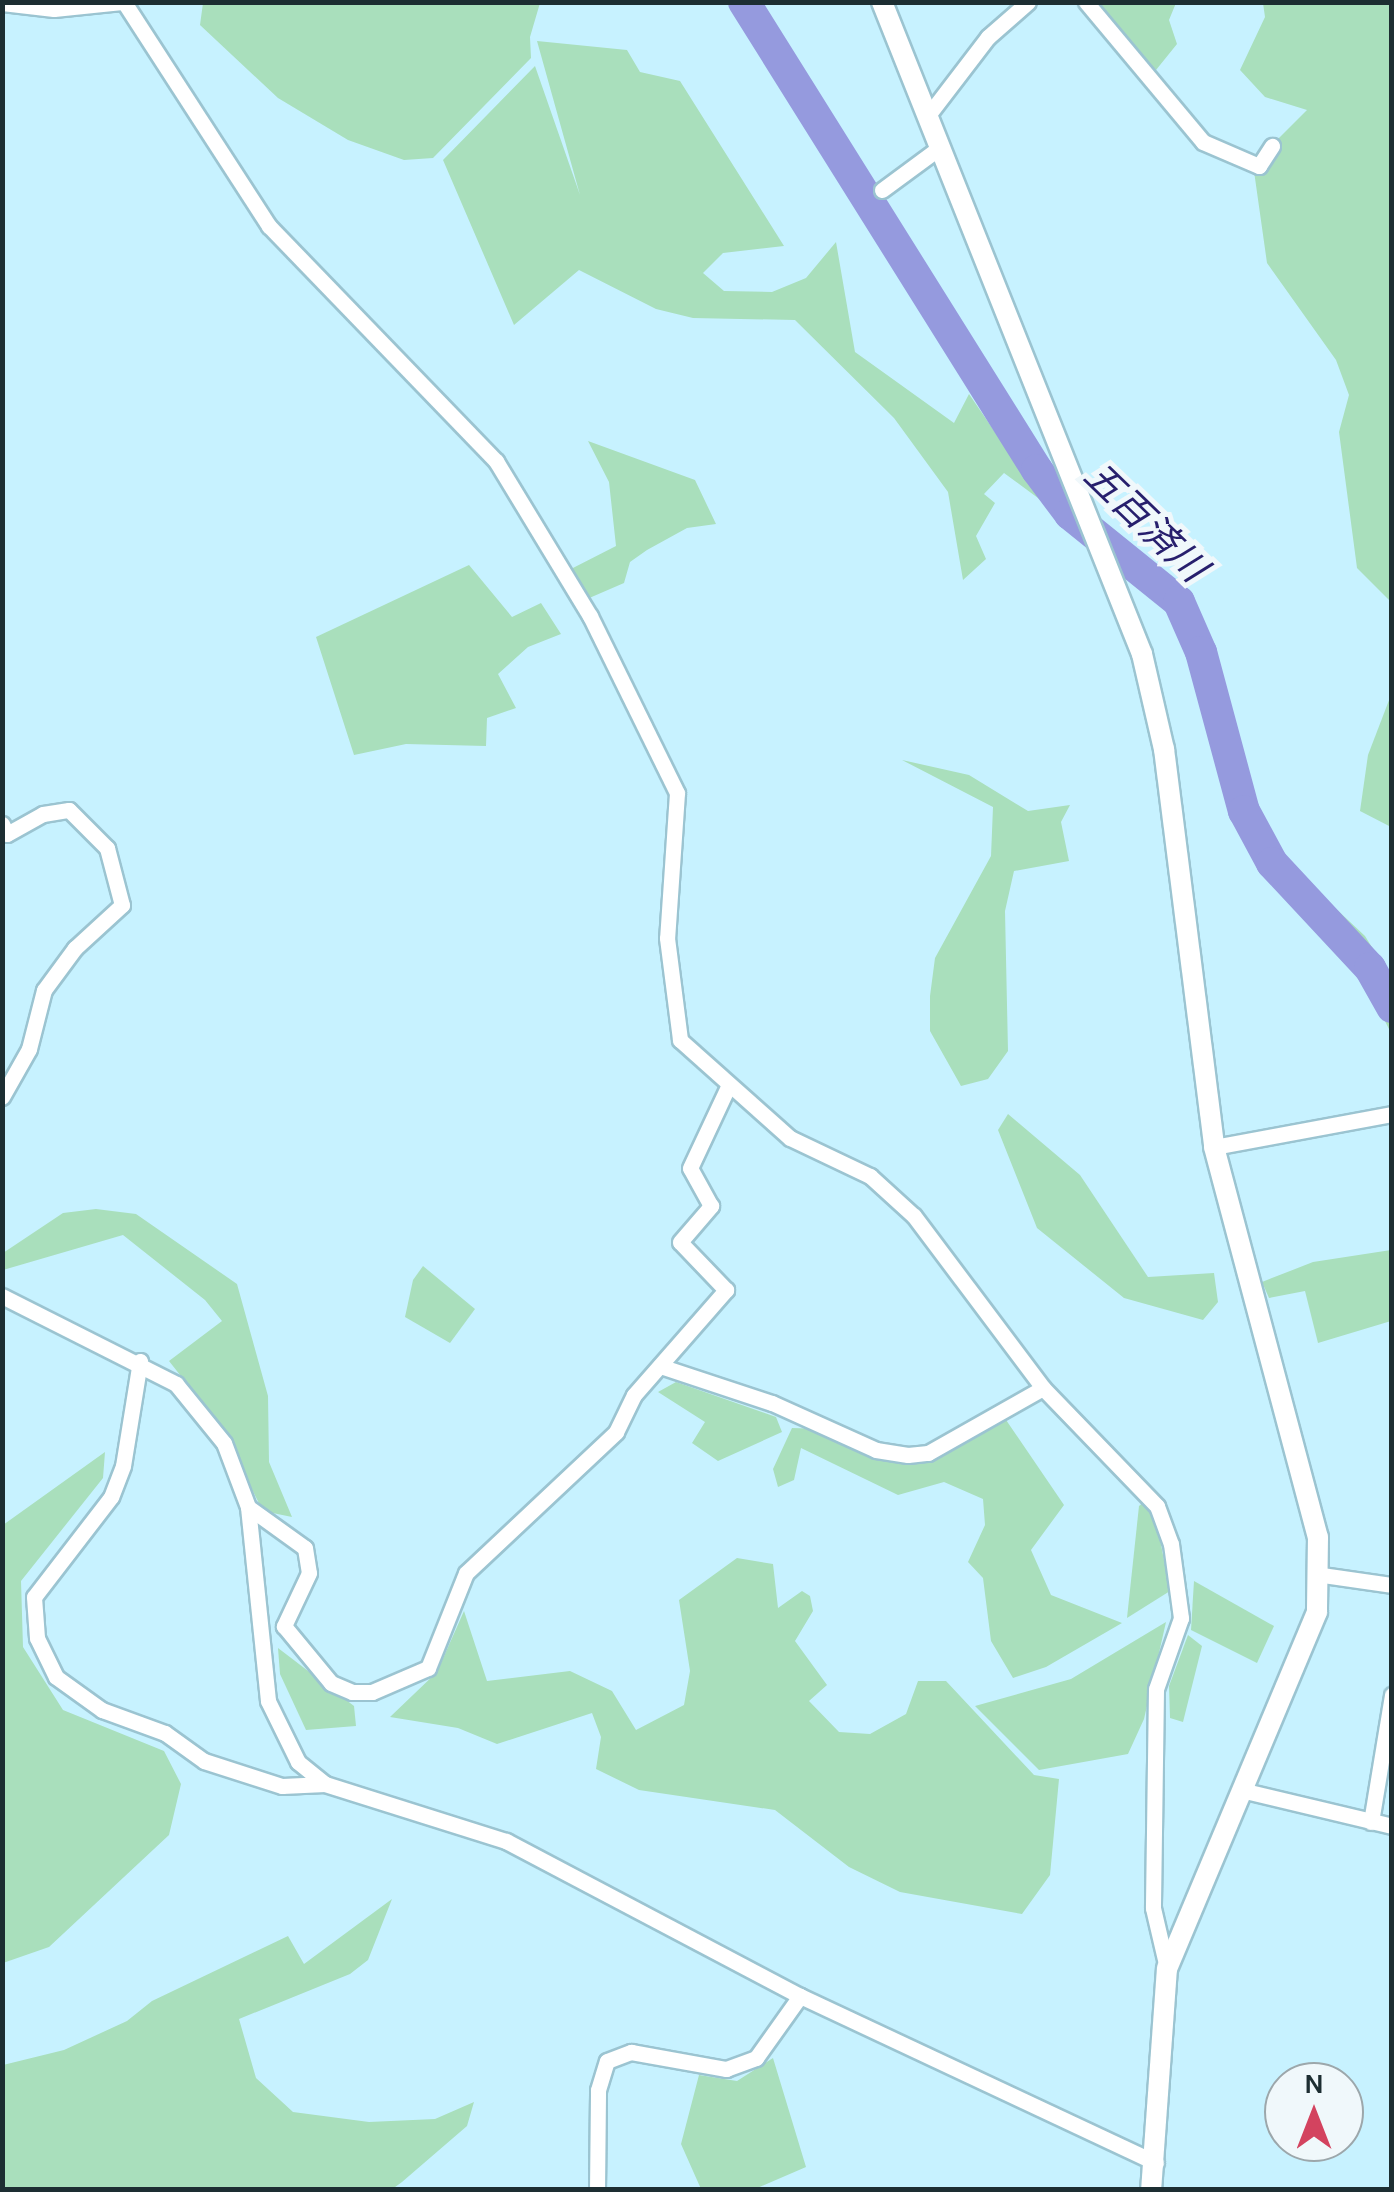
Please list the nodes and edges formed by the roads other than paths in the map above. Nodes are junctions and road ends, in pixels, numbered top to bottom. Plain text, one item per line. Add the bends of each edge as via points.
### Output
1 (123, 2) edge
2 (882, 2) edge
3 (1028, 2) edge
4 (1086, 2) edge
5 (2, 3) edge
6 (926, 118) junction
7 (1272, 146) dead end
8 (940, 148) junction
9 (882, 190) dead end
10 (2, 824) edge
11 (728, 1087) junction
12 (2, 1097) edge
13 (1392, 1114) edge
14 (1214, 1148) junction
15 (2, 1296) edge
16 (140, 1361) junction
17 (660, 1366) junction
18 (1044, 1388) junction
19 (248, 1507) junction
20 (1322, 1575) junction
21 (1392, 1585) edge
22 (1392, 1695) edge
23 (325, 1784) junction
24 (1242, 1790) junction
25 (1372, 1822) junction
26 (1392, 1826) edge
27 (1167, 1968) junction
28 (800, 1996) junction
29 (1156, 2163) junction
30 (597, 2190) edge
31 (1151, 2190) edge

1 - 5 street via 54,9
1 - 11 street via 270,226 496,462 590,616 677,793 668,938 680,1040
2 - 6 street
3 - 6 street via 988,37
4 - 7 street via 1203,142 1259,166
6 - 8 street
8 - 9 street
8 - 14 street via 1142,654 1162,736
10 - 12 street via 7,834 54,810 69,810 107,848 122,905 75,948 44,990 29,1048
11 - 17 street via 690,1168 711,1206 680,1242 726,1290
11 - 18 street via 790,1138 889,1191
13 - 14 street
14 - 20 street via 1318,1537
15 - 16 street
16 - 19 street via 176,1384 215,1431
16 - 23 street via 123,1466 111,1497 34,1598 37,1638 56,1677 102,1710 164,1733 204,1761 282,1786
17 - 18 street via 725,1384 876,1450 908,1455 928,1453
17 - 19 street via 634,1395 616,1432 466,1573 428,1668 372,1692 331,1682 290,1640 284,1626 309,1572 305,1548
18 - 27 street via 1140,1485 1157,1506 1171,1544 1181,1618 1156,1690 1152,1908
19 - 23 street via 268,1700 298,1762
20 - 21 street
20 - 24 street via 1317,1612
22 - 25 street
23 - 28 street via 506,1841
24 - 25 street
24 - 27 street
25 - 26 street
27 - 29 street
28 - 29 street
28 - 30 street via 756,2058 726,2068 631,2052 607,2061 598,2090
29 - 31 street

